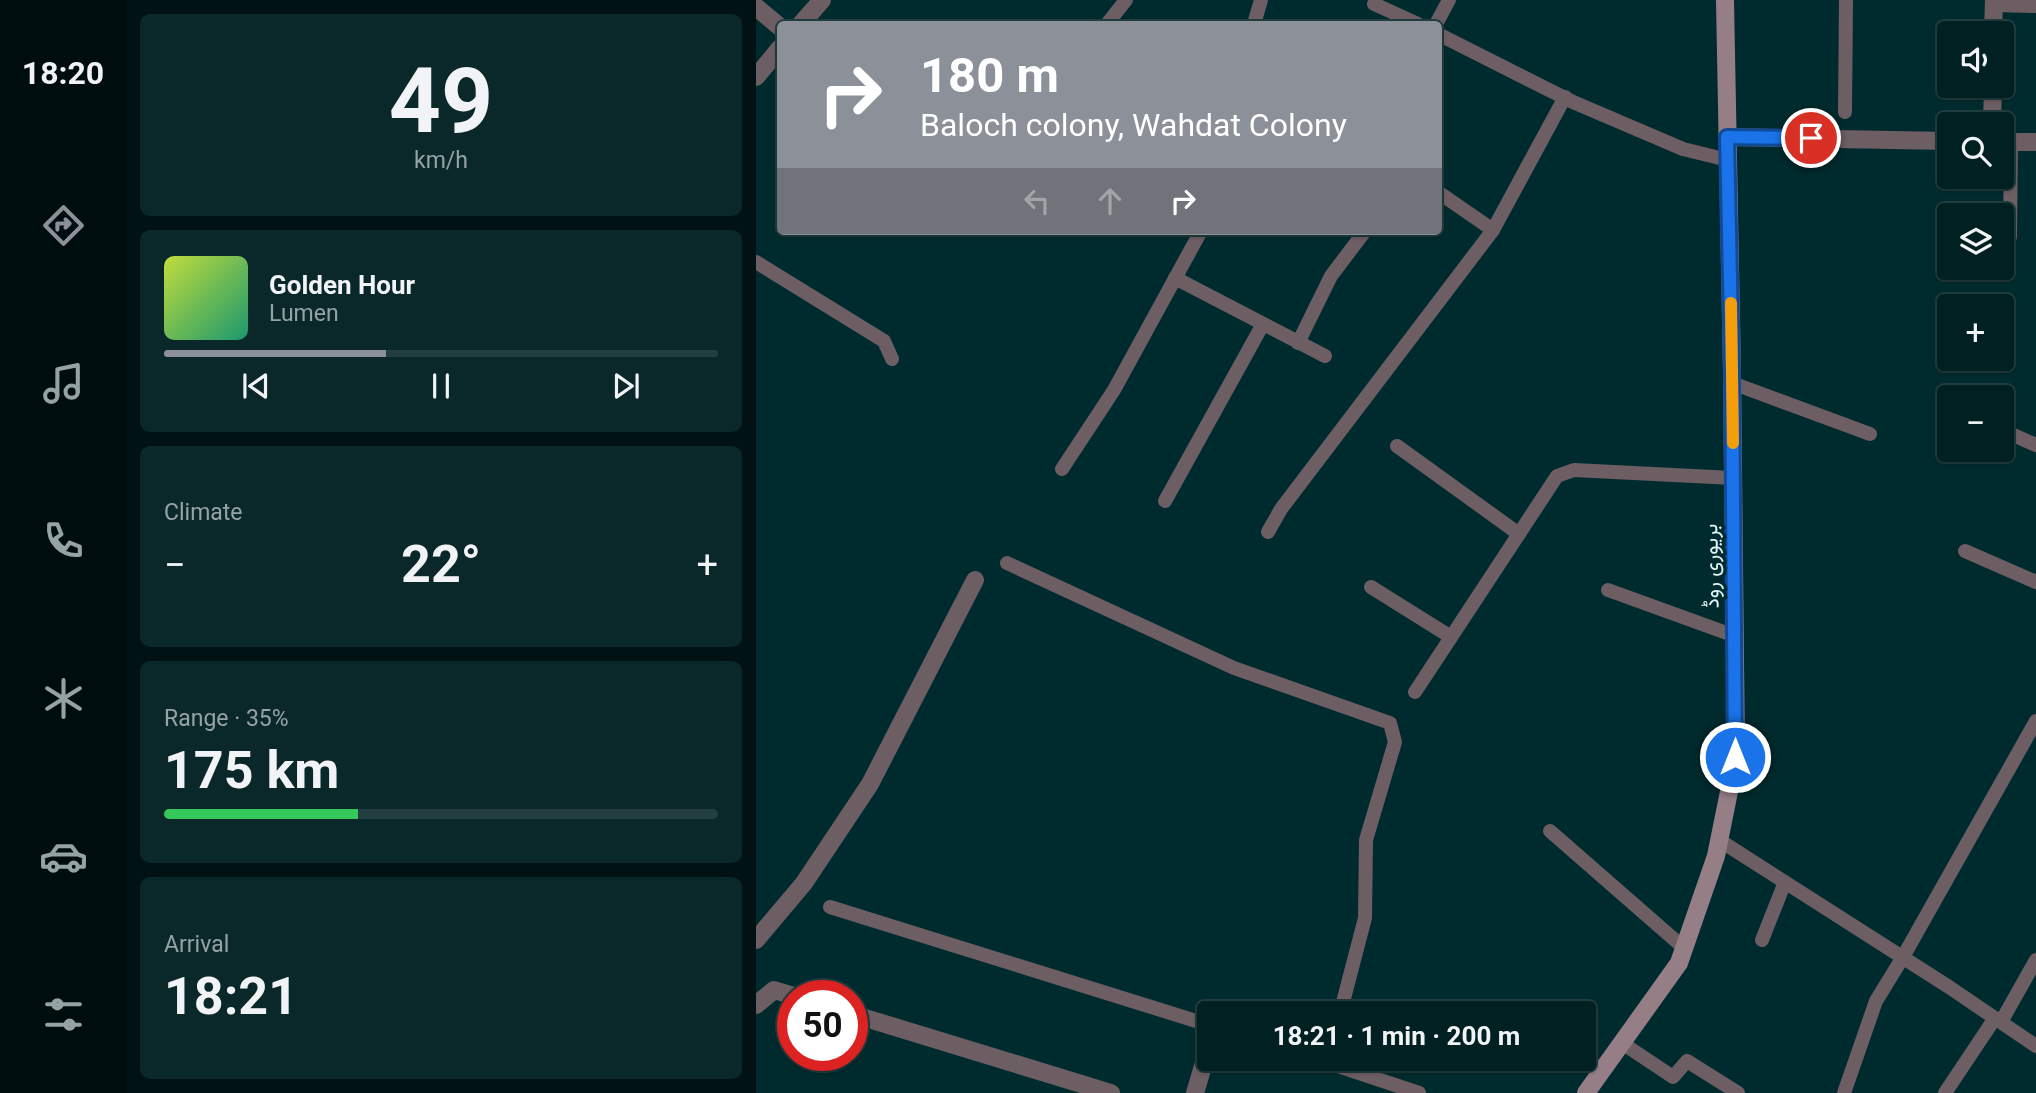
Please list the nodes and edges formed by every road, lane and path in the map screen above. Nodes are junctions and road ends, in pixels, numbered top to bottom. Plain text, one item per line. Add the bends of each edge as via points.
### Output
1 (822, 0) edge
2 (1126, 0) edge
3 (1261, 0) edge
4 (1449, 0) edge
5 (1725, 0) edge
6 (1846, 0) edge
7 (1994, 3) edge
8 (1374, 4) dead end
9 (2036, 6) edge
10 (756, 7) edge
11 (804, 21) edge
12 (1109, 21) edge
13 (1255, 21) edge
14 (1411, 21) edge
15 (1438, 21) edge
16 (1993, 21) edge
17 (777, 24) edge
18 (1442, 36) edge
19 (777, 52) edge
20 (756, 77) edge
21 (1565, 97) junction
22 (1845, 112) dead end
23 (1727, 137) junction
24 (1937, 141) edge
25 (2014, 142) edge
26 (2036, 142) edge
27 (1728, 160) junction
28 (1442, 195) edge
29 (1493, 230) junction
30 (1198, 235) edge
31 (1362, 235) edge
32 (756, 262) edge
33 (1175, 278) junction
34 (1263, 324) junction
35 (1298, 343) junction
36 (1325, 356) dead end
37 (892, 359) dead end
38 (1732, 383) junction
39 (1870, 434) dead end
40 (2014, 435) edge
41 (2036, 445) edge
42 (1397, 446) dead end
43 (1062, 468) dead end
44 (1733, 478) junction
45 (1165, 501) dead end
46 (1268, 532) dead end
47 (1518, 534) junction
48 (1965, 551) dead end
49 (1007, 562) dead end
50 (975, 579) dead end
51 (2036, 582) edge
52 (1371, 587) dead end
53 (1608, 590) dead end
54 (1735, 636) junction
55 (1451, 637) junction
56 (1415, 692) dead end
57 (2036, 721) edge
58 (1550, 831) dead end
59 (1719, 840) junction
60 (1785, 882) junction
61 (830, 908) dead end
62 (756, 940) edge
63 (1762, 940) dead end
64 (1684, 948) junction
65 (1903, 957) junction
66 (2036, 960) edge
67 (777, 991) edge
68 (1343, 1001) edge
69 (756, 1005) edge
70 (868, 1019) edge
71 (1998, 1020) junction
72 (1197, 1021) edge
73 (1622, 1043) junction
74 (2036, 1046) edge
75 (1202, 1071) edge
76 (1353, 1071) edge
77 (1111, 1093) edge
78 (1195, 1093) edge
79 (1419, 1093) edge
80 (1586, 1093) edge
81 (1738, 1093) edge
82 (1844, 1093) edge
83 (1945, 1093) edge

1 - 11 street
2 - 12 lane
3 - 13 lane
4 - 15 lane
5 - 23 main road, بریوری روڈ
6 - 22 lane
7 - 9 lane
7 - 16 street
8 - 14 lane
10 - 17 street
18 - 21 lane
19 - 20 street
21 - 27 lane via 1683,149
21 - 29 lane
23 - 24 street
23 - 27 main road, بریوری روڈ
25 - 26 street
27 - 38 main road, بریوری روڈ
28 - 29 lane
29 - 46 lane via 1280,509
30 - 33 lane
31 - 35 lane via 1331,276
32 - 37 lane via 884,341
33 - 34 lane
33 - 43 lane via 1114,390
34 - 35 lane
34 - 45 lane
35 - 36 lane
38 - 39 lane
38 - 44 main road, بریوری روڈ
40 - 41 lane
42 - 47 lane
44 - 47 lane via 1574,470 1557,475
44 - 54 main road, بریوری روڈ
47 - 55 lane
48 - 51 lane
49 - 68 lane via 1234,668 1390,723 1395,742 1366,840 1365,918
50 - 62 street via 870,784 804,883
52 - 55 lane
53 - 54 lane
54 - 59 main road, بریوری روڈ via 1735,757
55 - 56 lane
57 - 65 lane
58 - 64 lane
59 - 60 lane
59 - 64 main road, بریوری روڈ
60 - 63 lane
60 - 65 lane
61 - 72 lane
64 - 73 main road, بریوری روڈ via 1679,963
65 - 71 lane
65 - 82 lane via 1876,1001
66 - 71 lane
67 - 69 street
70 - 77 street
71 - 74 lane
71 - 83 lane
73 - 80 main road, بریوری روڈ
73 - 81 lane via 1673,1077 1687,1061
75 - 78 street
76 - 79 lane

